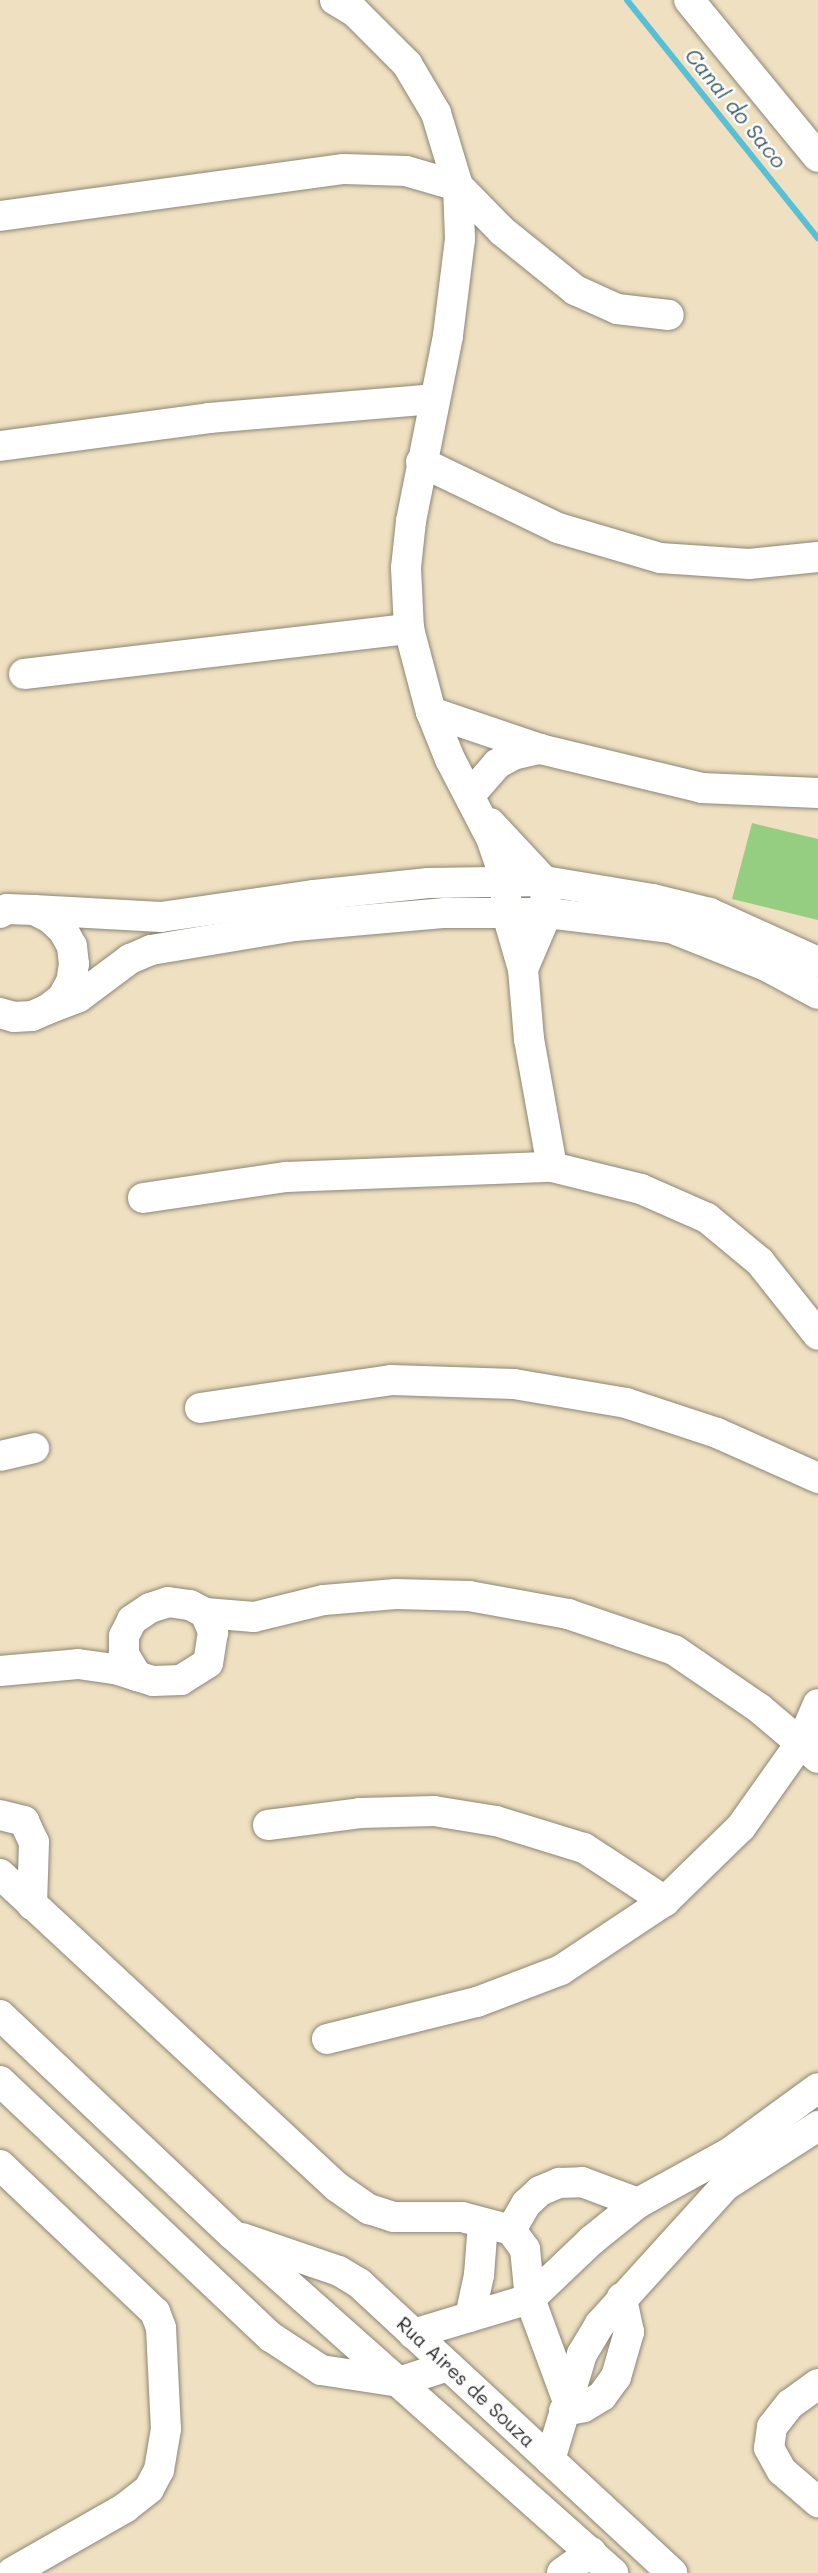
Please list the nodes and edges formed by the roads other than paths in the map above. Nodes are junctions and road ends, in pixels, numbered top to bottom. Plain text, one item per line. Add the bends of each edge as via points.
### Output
1 (335, 0) edge
2 (699, 4) edge
3 (815, 144) edge
4 (458, 186) junction
5 (0, 216) edge
6 (669, 315) dead end
7 (433, 399) junction
8 (0, 446) edge
9 (421, 462) junction
10 (818, 557) edge
11 (409, 629) junction
12 (23, 674) dead end
13 (431, 712) junction
14 (540, 749) junction
15 (818, 793) edge
16 (481, 815) junction
17 (490, 880) junction
18 (544, 881) junction
19 (34, 910) junction
20 (0, 913) edge
21 (547, 913) junction
22 (507, 914) junction
23 (818, 962) edge
24 (523, 969) junction
25 (818, 994) edge
26 (48, 1009) junction
27 (5, 1016) edge
28 (552, 1167) junction
29 (144, 1198) dead end
30 (818, 1335) edge
31 (200, 1408) dead end
32 (34, 1448) dead end
33 (0, 1456) edge
34 (818, 1478) edge
35 (205, 1613) junction
36 (254, 1617) junction
37 (124, 1636) junction
38 (212, 1649) junction
39 (78, 1664) junction
40 (0, 1671) edge
41 (137, 1676) junction
42 (818, 1704) edge
43 (810, 1750) edge
44 (0, 1815) edge
45 (268, 1825) dead end
46 (0, 1874) edge
47 (665, 1901) junction
48 (32, 1905) junction
49 (0, 2015) edge
50 (327, 2039) dead end
51 (0, 2081) edge
52 (818, 2088) edge
53 (818, 2126) edge
54 (0, 2165) edge
55 (638, 2203) junction
56 (497, 2226) junction
57 (233, 2235) junction
58 (622, 2298) junction
59 (530, 2299) junction
60 (470, 2317) junction
61 (414, 2334) junction
62 (448, 2366) junction
63 (399, 2382) junction
64 (818, 2384) edge
65 (565, 2405) junction
66 (550, 2460) junction
67 (818, 2502) edge
68 (591, 2552) junction
69 (11, 2573) edge
70 (562, 2573) edge
71 (613, 2573) edge
72 (672, 2573) edge

1 - 4 street via 355,12 407,64 436,113
2 - 3 street
4 - 5 street via 406,171 344,169
4 - 6 street via 502,232 575,290 617,309
4 - 7 street via 458,253 448,336
7 - 8 street via 209,418
7 - 9 street
9 - 10 street via 558,528 660,558 749,564
9 - 11 street via 406,568
11 - 12 street
11 - 13 street
13 - 14 street
13 - 16 street
14 - 15 street via 702,788
14 - 16 street via 497,764
16 - 17 street
16 - 18 street
17 - 18 street
17 - 19 street via 314,895 161,917
17 - 22 street
18 - 21 street
18 - 23 street via 710,913
19 - 20 street
19 - 26 street via 63,930 72,946 71,982 62,998
21 - 22 street
21 - 24 street
21 - 25 street via 671,928 766,966
22 - 24 street
22 - 26 street via 445,914 295,926 151,950 79,997
24 - 28 street via 529,1039
26 - 27 street via 32,1016
28 - 29 street via 286,1177
28 - 30 street via 641,1189 707,1218 760,1262
31 - 34 street via 391,1380 514,1384 626,1403 717,1433
32 - 33 street
35 - 36 street
35 - 37 street via 168,1602 132,1620
35 - 38 street via 213,1632
36 - 38 street
36 - 43 street via 324,1600 396,1594 468,1597 568,1614 674,1650
37 - 39 street via 104,1653
37 - 41 street via 124,1654
38 - 41 street via 208,1663 181,1680 153,1682
39 - 40 street
39 - 41 street
42 - 43 street
43 - 47 street via 741,1827
44 - 48 street via 23,1821 34,1842
45 - 47 street via 360,1812 434,1811 496,1821 584,1848
46 - 48 street
47 - 50 street via 561,1970 477,2002
48 - 56 street via 337,2187 369,2209 393,2217 462,2217
49 - 57 street, Rua Aires de Souza
51 - 63 street via 271,2337 321,2370
52 - 55 street via 729,2153
53 - 58 street via 725,2186
54 - 69 street via 155,2312 161,2328 166,2429 159,2470 149,2489 125,2508
55 - 56 street via 582,2182 559,2183 540,2191
55 - 59 street
56 - 59 street via 525,2249
56 - 60 street
57 - 61 street, Rua Aires de Souza via 339,2271 359,2283
57 - 63 street, Rua Aires de Souza
58 - 65 street via 582,2354
58 - 65 street via 629,2332 616,2377 584,2407
59 - 60 street
59 - 65 street
60 - 61 street
61 - 62 street, Rua Aires de Souza
62 - 63 street
62 - 66 street, Rua Aires de Souza
63 - 68 street, Rua Aires de Souza
64 - 67 street via 790,2404 772,2427 769,2448 782,2472
65 - 66 street
66 - 72 street, Rua Aires de Souza
68 - 70 street
68 - 71 street, Rua Aires de Souza

